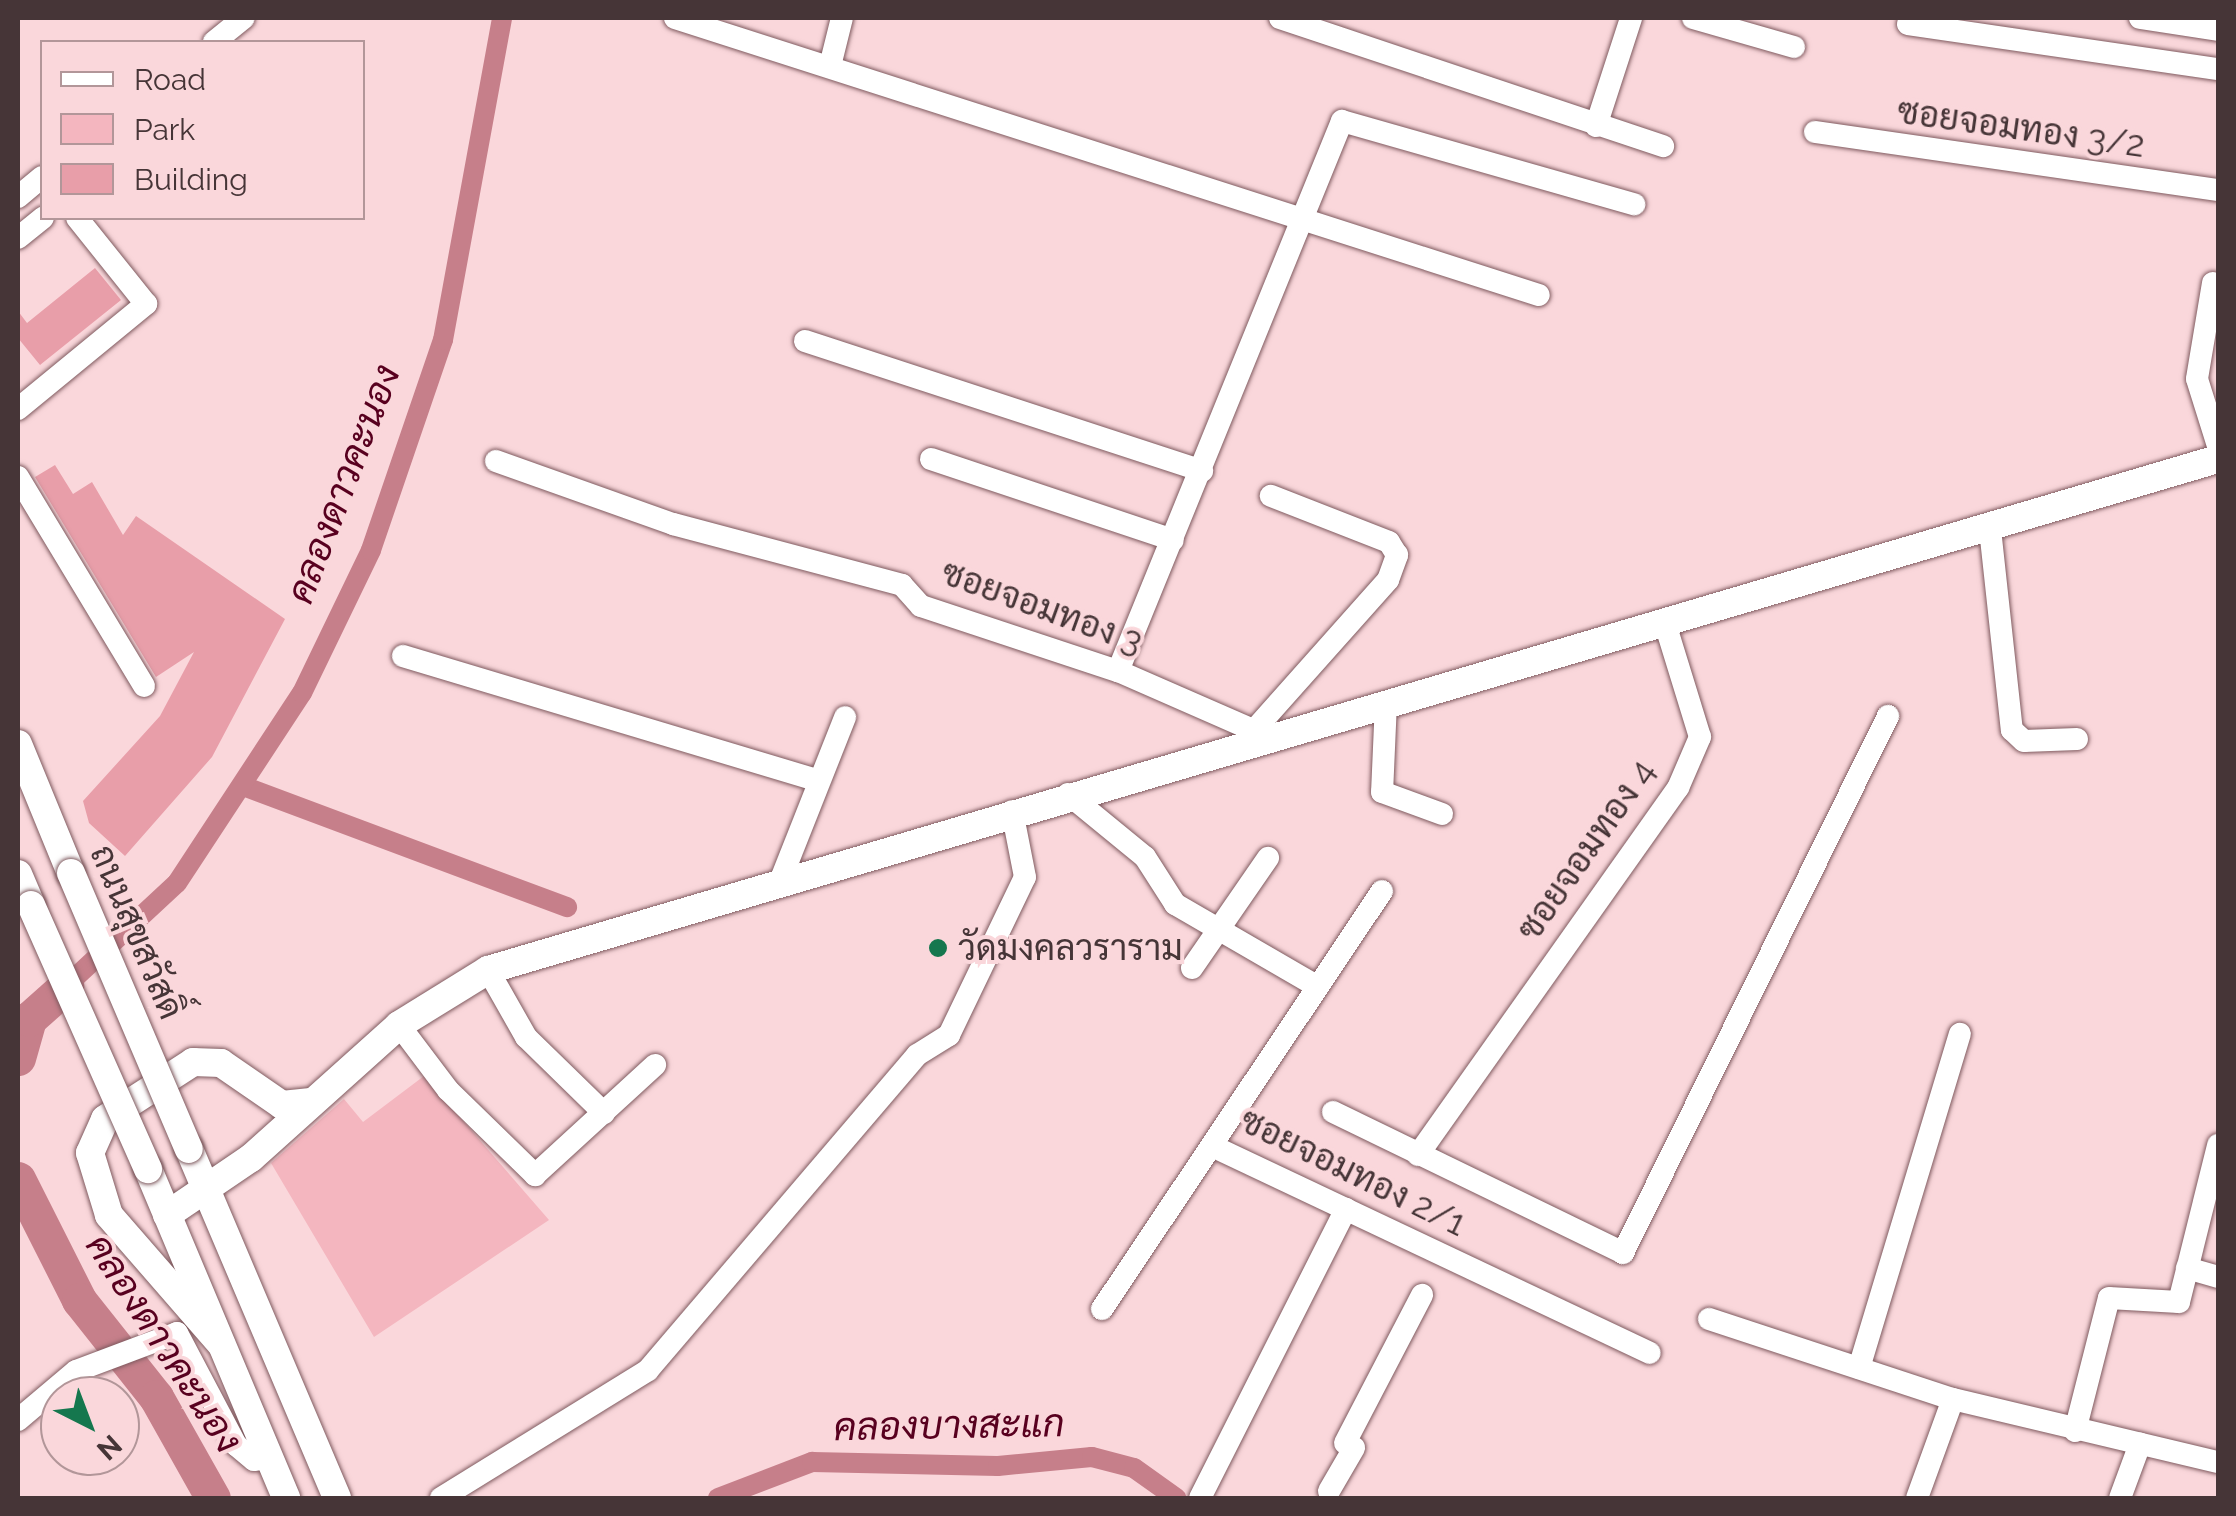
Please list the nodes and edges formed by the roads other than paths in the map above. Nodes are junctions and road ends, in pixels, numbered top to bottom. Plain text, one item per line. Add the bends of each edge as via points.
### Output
1 (244, 18) edge
2 (675, 18) edge
3 (842, 18) edge
4 (1631, 18) edge
5 (1694, 18) edge
6 (2140, 18) edge
7 (1292, 19) edge
8 (1908, 24) dead end
9 (2218, 30) edge
10 (216, 40) edge
11 (1794, 46) dead end
12 (830, 66) junction
13 (2218, 70) edge
14 (1596, 126) junction
15 (1815, 132) dead end
16 (1663, 146) dead end
17 (40, 179) edge
18 (2218, 190) edge
19 (18, 197) edge
20 (1634, 204) dead end
21 (1308, 217) junction
22 (40, 220) edge
23 (79, 220) edge
24 (18, 238) edge
25 (2213, 283) dead end
26 (1540, 296) dead end
27 (805, 341) dead end
28 (18, 409) edge
29 (2218, 446) edge
30 (930, 459) dead end
31 (2218, 459) edge
32 (496, 461) dead end
33 (1202, 471) junction
34 (18, 476) edge
35 (1271, 496) dead end
36 (1990, 529) junction
37 (1173, 540) junction
38 (1664, 620) junction
39 (403, 656) dead end
40 (1118, 670) junction
41 (144, 686) dead end
42 (1386, 702) junction
43 (845, 716) dead end
44 (1888, 716) dead end
45 (1263, 732) junction
46 (2077, 739) dead end
47 (18, 744) edge
48 (819, 781) junction
49 (1068, 794) junction
50 (1012, 812) junction
51 (1442, 814) dead end
52 (1268, 858) dead end
53 (18, 874) edge
54 (781, 879) junction
55 (1382, 891) dead end
56 (1218, 926) junction
57 (1192, 968) dead end
58 (488, 970) junction
59 (1318, 986) junction
60 (399, 1025) junction
61 (1960, 1034) dead end
62 (655, 1065) dead end
63 (311, 1102) junction
64 (1333, 1112) dead end
65 (604, 1113) junction
66 (2218, 1145) edge
67 (1212, 1146) junction
68 (1418, 1155) junction
69 (207, 1191) junction
70 (1346, 1209) junction
71 (166, 1215) junction
72 (2187, 1268) junction
73 (2218, 1278) edge
74 (1422, 1295) dead end
75 (1102, 1309) dead end
76 (1708, 1319) dead end
77 (221, 1344) junction
78 (1650, 1353) dead end
79 (1858, 1368) junction
80 (1952, 1398) junction
81 (20, 1413) edge
82 (2075, 1431) junction
83 (2140, 1444) junction
84 (269, 1458) junction
85 (2218, 1462) edge
86 (1329, 1491) dead end
87 (286, 1498) edge
88 (338, 1498) edge
89 (441, 1498) edge
90 (1200, 1498) edge
91 (1917, 1498) edge
92 (2120, 1498) edge

1 - 10 street
2 - 12 street
3 - 12 street
4 - 14 street
5 - 11 street
6 - 9 street
7 - 14 street
8 - 13 street
12 - 21 street
14 - 16 street
15 - 18 street, ซอยจอมทอง 3/2
17 - 19 street
20 - 21 street via 1350,117
21 - 26 street
21 - 33 street
22 - 24 street
23 - 28 street via 146,304
25 - 29 street via 2197,378
27 - 33 street
30 - 37 street
31 - 36 main road
32 - 40 street, ซอยจอมทอง 3 via 902,585 920,606
33 - 37 street
34 - 41 street
35 - 45 street via 1389,542 1397,555 1388,580
36 - 38 main road
36 - 46 street via 2012,730 2024,741
37 - 40 street
38 - 42 main road
38 - 68 street, ซอยจอมทอง 4 via 1700,737 1678,788
39 - 48 street
40 - 45 street, ซอยจอมทอง 3
42 - 45 main road
42 - 51 street via 1382,792
43 - 48 street
44 - 68 street via 1629,1249 1616,1254
45 - 49 main road
47 - 69 main road, ถนนสุขสวัสดิ์, bridge
48 - 54 street
49 - 50 main road
49 - 56 street via 1144,857 1175,904
50 - 54 main road
50 - 89 street via 1025,877 949,1035 917,1056 648,1370
52 - 56 street
53 - 71 main road, bridge
54 - 58 main road
55 - 59 street, ซอยจอมทอง 2/1
56 - 57 street
56 - 59 street
58 - 60 main road
58 - 65 street via 526,1037
59 - 67 street, ซอยจอมทอง 2/1
60 - 63 main road
60 - 65 street via 448,1090 535,1175
61 - 79 street
62 - 65 street
63 - 69 main road
63 - 77 main road via 282,1105 221,1062 193,1062 105,1119 90,1152 109,1215
64 - 68 street
66 - 72 street
67 - 70 street, ซอยจอมทอง 2/1
67 - 75 street
69 - 71 main road
69 - 88 main road, ถนนสุขสวัสดิ์
70 - 78 street, ซอยจอมทอง 2/1
70 - 90 street
71 - 77 main road
72 - 73 street
72 - 82 street via 2175,1306 2109,1298
74 - 86 street
76 - 79 street
77 - 84 main road
79 - 80 street
80 - 82 street
80 - 91 street
81 - 84 street via 76,1371 159,1333 189,1344 236,1445 254,1460
82 - 83 street
83 - 85 street
83 - 92 street
84 - 87 main road

